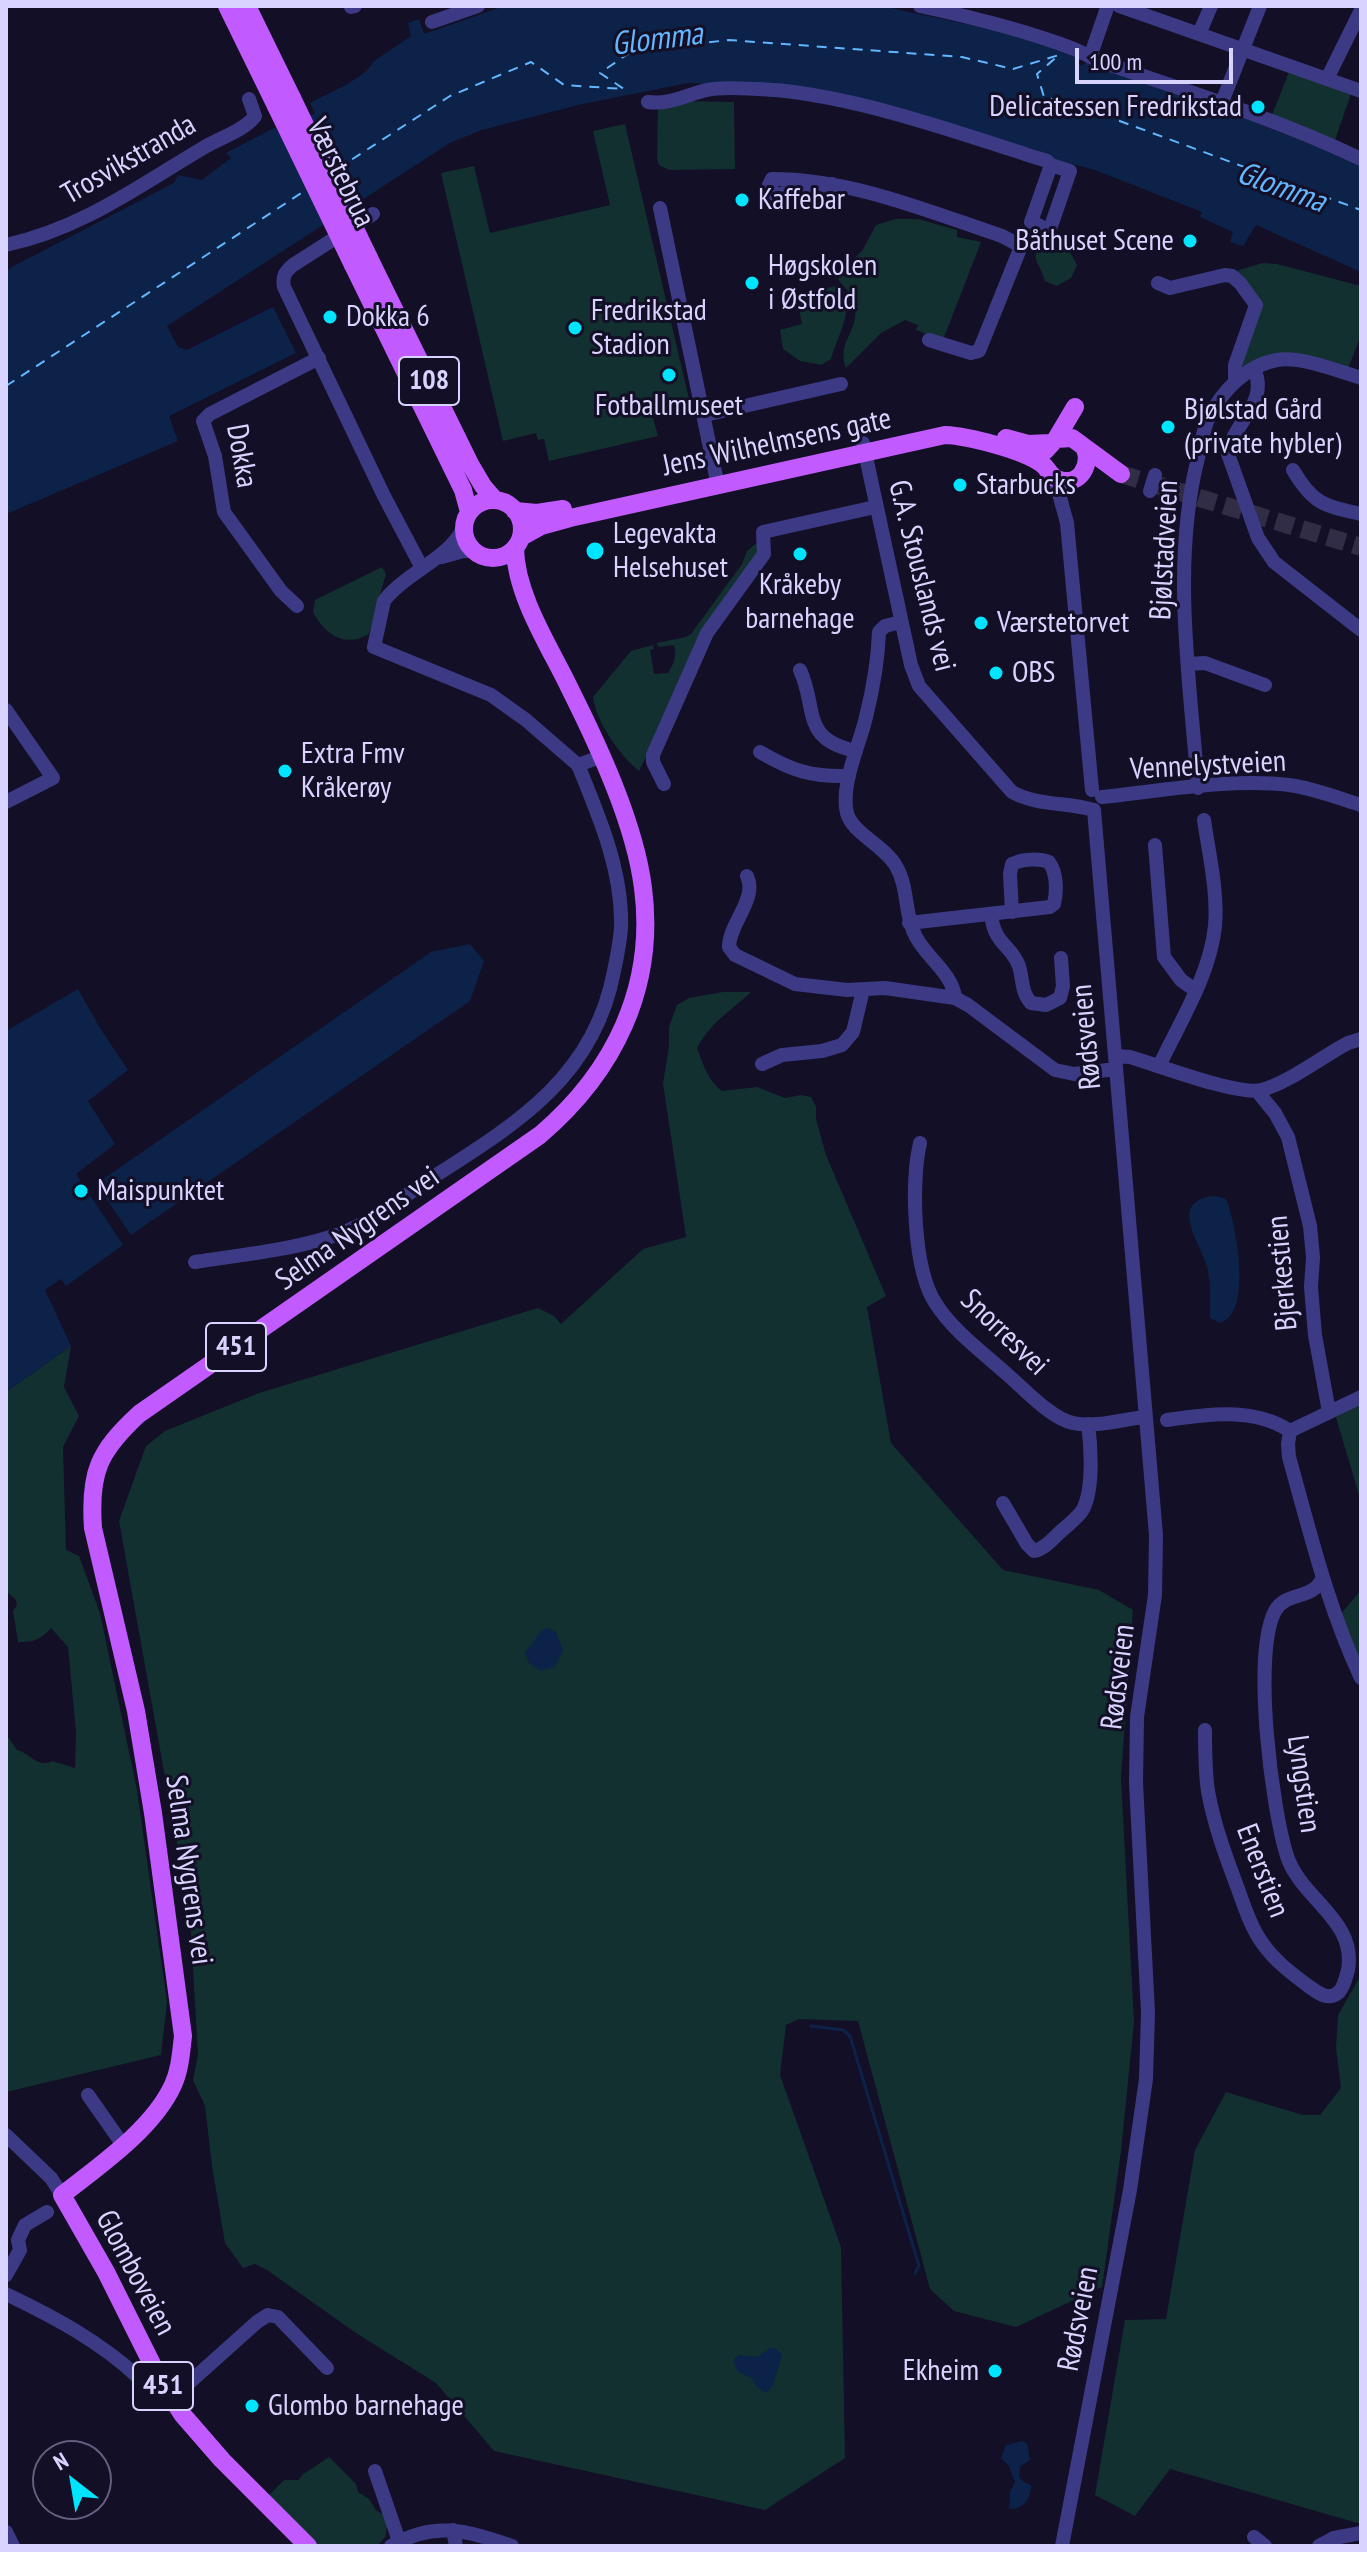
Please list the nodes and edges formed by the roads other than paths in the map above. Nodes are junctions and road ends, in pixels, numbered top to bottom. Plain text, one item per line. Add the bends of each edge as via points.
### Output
1 (227, 6) edge
2 (247, 6) edge
3 (478, 6) edge
4 (920, 6) edge
5 (1211, 6) edge
6 (1260, 6) edge
7 (1113, 7) edge
8 (1361, 10) edge
9 (432, 22) dead end
10 (1199, 34) junction
11 (1243, 50) junction
12 (1090, 57) junction
13 (1327, 79) junction
14 (1361, 91) edge
15 (249, 99) dead end
16 (284, 102) junction
17 (648, 102) dead end
18 (1222, 102) junction
19 (1361, 159) edge
20 (832, 184) dead end
21 (660, 208) dead end
22 (373, 214) dead end
23 (1022, 241) junction
24 (6, 245) edge
25 (361, 261) junction
26 (1158, 283) dead end
27 (929, 340) dead end
28 (319, 358) junction
29 (1254, 369) junction
30 (1361, 378) edge
31 (1235, 381) junction
32 (841, 384) dead end
33 (705, 415) junction
34 (1053, 441) junction
35 (1081, 444) junction
36 (864, 448) junction
37 (1293, 470) dead end
38 (1064, 474) junction
39 (1155, 475) dead end
40 (717, 480) junction
41 (1150, 491) dead end
42 (495, 500) junction
43 (875, 507) junction
44 (515, 511) junction
45 (1361, 514) edge
46 (466, 520) junction
47 (518, 543) junction
48 (473, 551) junction
49 (438, 558) junction
50 (493, 559) junction
51 (422, 568) junction
52 (523, 592) junction
53 (297, 606) dead end
54 (901, 622) junction
55 (1361, 630) edge
56 (1188, 664) junction
57 (800, 670) dead end
58 (1265, 685) dead end
59 (6, 710) edge
60 (856, 751) junction
61 (760, 752) dead end
62 (600, 757) junction
63 (578, 765) junction
64 (849, 776) junction
65 (664, 784) dead end
66 (1198, 788) junction
67 (1092, 799) junction
68 (6, 802) edge
69 (1361, 805) edge
70 (1204, 820) dead end
71 (1155, 845) dead end
72 (747, 876) dead end
73 (1012, 912) dead end
74 (991, 915) junction
75 (909, 923) junction
76 (1061, 958) dead end
77 (863, 990) junction
78 (1195, 990) junction
79 (955, 998) junction
80 (1361, 1039) edge
81 (1116, 1063) junction
82 (762, 1064) dead end
83 (1159, 1066) junction
84 (1257, 1091) junction
85 (920, 1143) dead end
86 (195, 1262) dead end
87 (1361, 1397) edge
88 (1329, 1412) junction
89 (1145, 1417) junction
90 (1167, 1420) dead end
91 (1088, 1424) junction
92 (1290, 1431) junction
93 (1003, 1503) dead end
94 (1322, 1579) junction
95 (1361, 1678) edge
96 (1205, 1730) dead end
97 (1329, 1997) joint
98 (88, 2095) dead end
99 (6, 2135) edge
100 (123, 2145) junction
101 (62, 2195) junction
102 (47, 2212) dead end
103 (6, 2275) edge
104 (6, 2294) edge
105 (327, 2368) dead end
106 (138, 2377) dead end
107 (171, 2399) junction
108 (375, 2471) dead end
109 (453, 2530) junction
110 (6, 2532) edge
111 (1361, 2533) edge
112 (395, 2544) edge
113 (13, 2546) edge
114 (308, 2546) edge
115 (456, 2546) edge
116 (512, 2546) edge
117 (1062, 2546) edge
118 (1319, 2546) edge

1 - 16 main road, 108
2 - 16 main road, 108
3 - 9 street
4 - 12 street via 1023,32
5 - 10 street
6 - 11 street
7 - 10 street
7 - 12 street
8 - 13 street
10 - 11 street
11 - 13 street
11 - 18 street
12 - 18 street
13 - 14 street
15 - 24 street, Trosvikstranda via 255,116 246,125 100,211 53,233
16 - 25 main road, Værstebrua / 108, bridge
17 - 23 street via 708,89 775,90 860,106 1047,161 1051,165 1040,226
18 - 19 street
20 - 23 street
21 - 33 street
22 - 28 street via 284,273 284,287
23 - 27 street via 979,351 964,352
25 - 42 main road, 108 via 470,464
25 - 46 main road, 108 via 463,490
26 - 31 street via 1170,288 1225,275 1246,290 1256,305 1235,365
28 - 51 street
28 - 53 street, Dokka via 203,421 224,512
29 - 30 street, Bjølstadveien via 1286,359
29 - 31 street, Bjølstadveien
29 - 55 street via 1256,401 1228,454 1258,538 1274,562
31 - 56 street, Bjølstadveien via 1208,419 1191,484 1184,572
32 - 33 street
33 - 40 street
34 - 35 main road, Jens Wilhelmsens gate / 108 via 1067,437
34 - 35 main road via 1075,407
34 - 36 main road, Jens Wilhelmsens gate / 108 via 1028,444 947,425
34 - 38 main road via 1044,456
35 - 38 main road via 1088,462
35 - 38 main road, Jens Wilhelmsens gate / 108 via 1121,474
36 - 38 main road, Jens Wilhelmsens gate / 108 via 958,435
36 - 40 main road, Jens Wilhelmsens gate / 108
36 - 43 street, G.A. Stouslands vei
37 - 45 street via 1312,497
38 - 67 street, Rødsveien
39 - 41 street
40 - 44 main road, Jens Wilhelmsens gate / 108 via 551,512
40 - 47 main road, Jens Wilhelmsens gate / 108 via 555,522
42 - 44 main road, 108
42 - 46 main road via 480,503
43 - 54 street, G.A. Stouslands vei
43 - 65 street via 763,532 764,554 707,633 653,755
44 - 47 main road via 521,523
46 - 48 main road, 108 via 466,541
46 - 49 street via 458,539
47 - 50 main road, 108
47 - 52 main road, Selma Nygrens vei / 451
48 - 49 street
48 - 50 main road
49 - 51 street
50 - 52 main road, Selma Nygrens vei / 451
51 - 63 street via 384,601 374,647 491,695
52 - 62 main road, Selma Nygrens vei / 451
54 - 60 street via 879,632 872,695
54 - 67 street, G.A. Stouslands vei via 913,674 925,693 1012,792 1050,802
56 - 58 street via 1205,663
56 - 66 street, Bjølstadveien
57 - 60 street via 814,725 831,742
59 - 68 street via 53,778
60 - 64 street
61 - 64 street via 805,773
62 - 63 street
62 - 100 main road, Selma Nygrens vei / 451 via 633,841 645,931 632,1004 622,1033 593,1082 563,1116 514,1155 139,1414 100,1461 91,1503 93,1528 138,1726 183,2036 173,2085 148,2122
63 - 86 street via 615,872 621,930 609,1000 568,1073 521,1119 362,1224 314,1242
64 - 75 street via 847,814 896,866
66 - 67 street, Vennelystveien
66 - 69 street, Vennelystveien via 1283,785
67 - 81 street, Rødsveien
70 - 78 street via 1215,925
71 - 78 street via 1164,957
72 - 77 street via 750,891 730,937 731,951 795,984
73 - 74 street
74 - 75 street
74 - 76 street via 997,939 1018,963 1031,1003 1046,1005 1060,998
75 - 79 street via 953,986
77 - 79 street
77 - 82 street via 853,1032 842,1045 782,1055
78 - 83 street
79 - 81 street via 1055,1070 1082,1074
80 - 84 street
81 - 83 street via 1130,1057
81 - 89 street, Rødsveien
83 - 84 street
84 - 88 street, Bjerkestien via 1288,1137 1310,1226 1315,1335
85 - 91 street, Snorresvei via 916,1211 927,1290 979,1348 1047,1409 1069,1422
87 - 88 street
88 - 92 street
89 - 91 street, Snorresvei
89 - 117 street, Rødsveien via 1156,1535 1155,1595 1137,1717 1146,2079
90 - 92 street via 1214,1413 1270,1420
91 - 93 street via 1092,1456 1087,1497 1069,1524 1034,1551
92 - 94 street via 1289,1457
94 - 95 street
94 - 97 street, Lyngstien via 1312,1592 1280,1604 1264,1665 1272,1783 1284,1847 1300,1881 1342,1931 1350,1954 1343,1986
96 - 97 street, Enerstien via 1208,1789 1250,1922 1283,1967
98 - 100 street
99 - 101 street, Glomboveien
100 - 101 main road, Selma Nygrens vei / 451
101 - 107 main road, Glomboveien / 451
102 - 103 street via 25,2225 20,2250
104 - 106 street via 78,2331
105 - 107 street via 278,2317 268,2315
107 - 114 main road, Glomboveien / 451 via 222,2460
108 - 112 street
109 - 112 street via 425,2532
109 - 115 street
109 - 116 street
110 - 113 street
111 - 118 street

